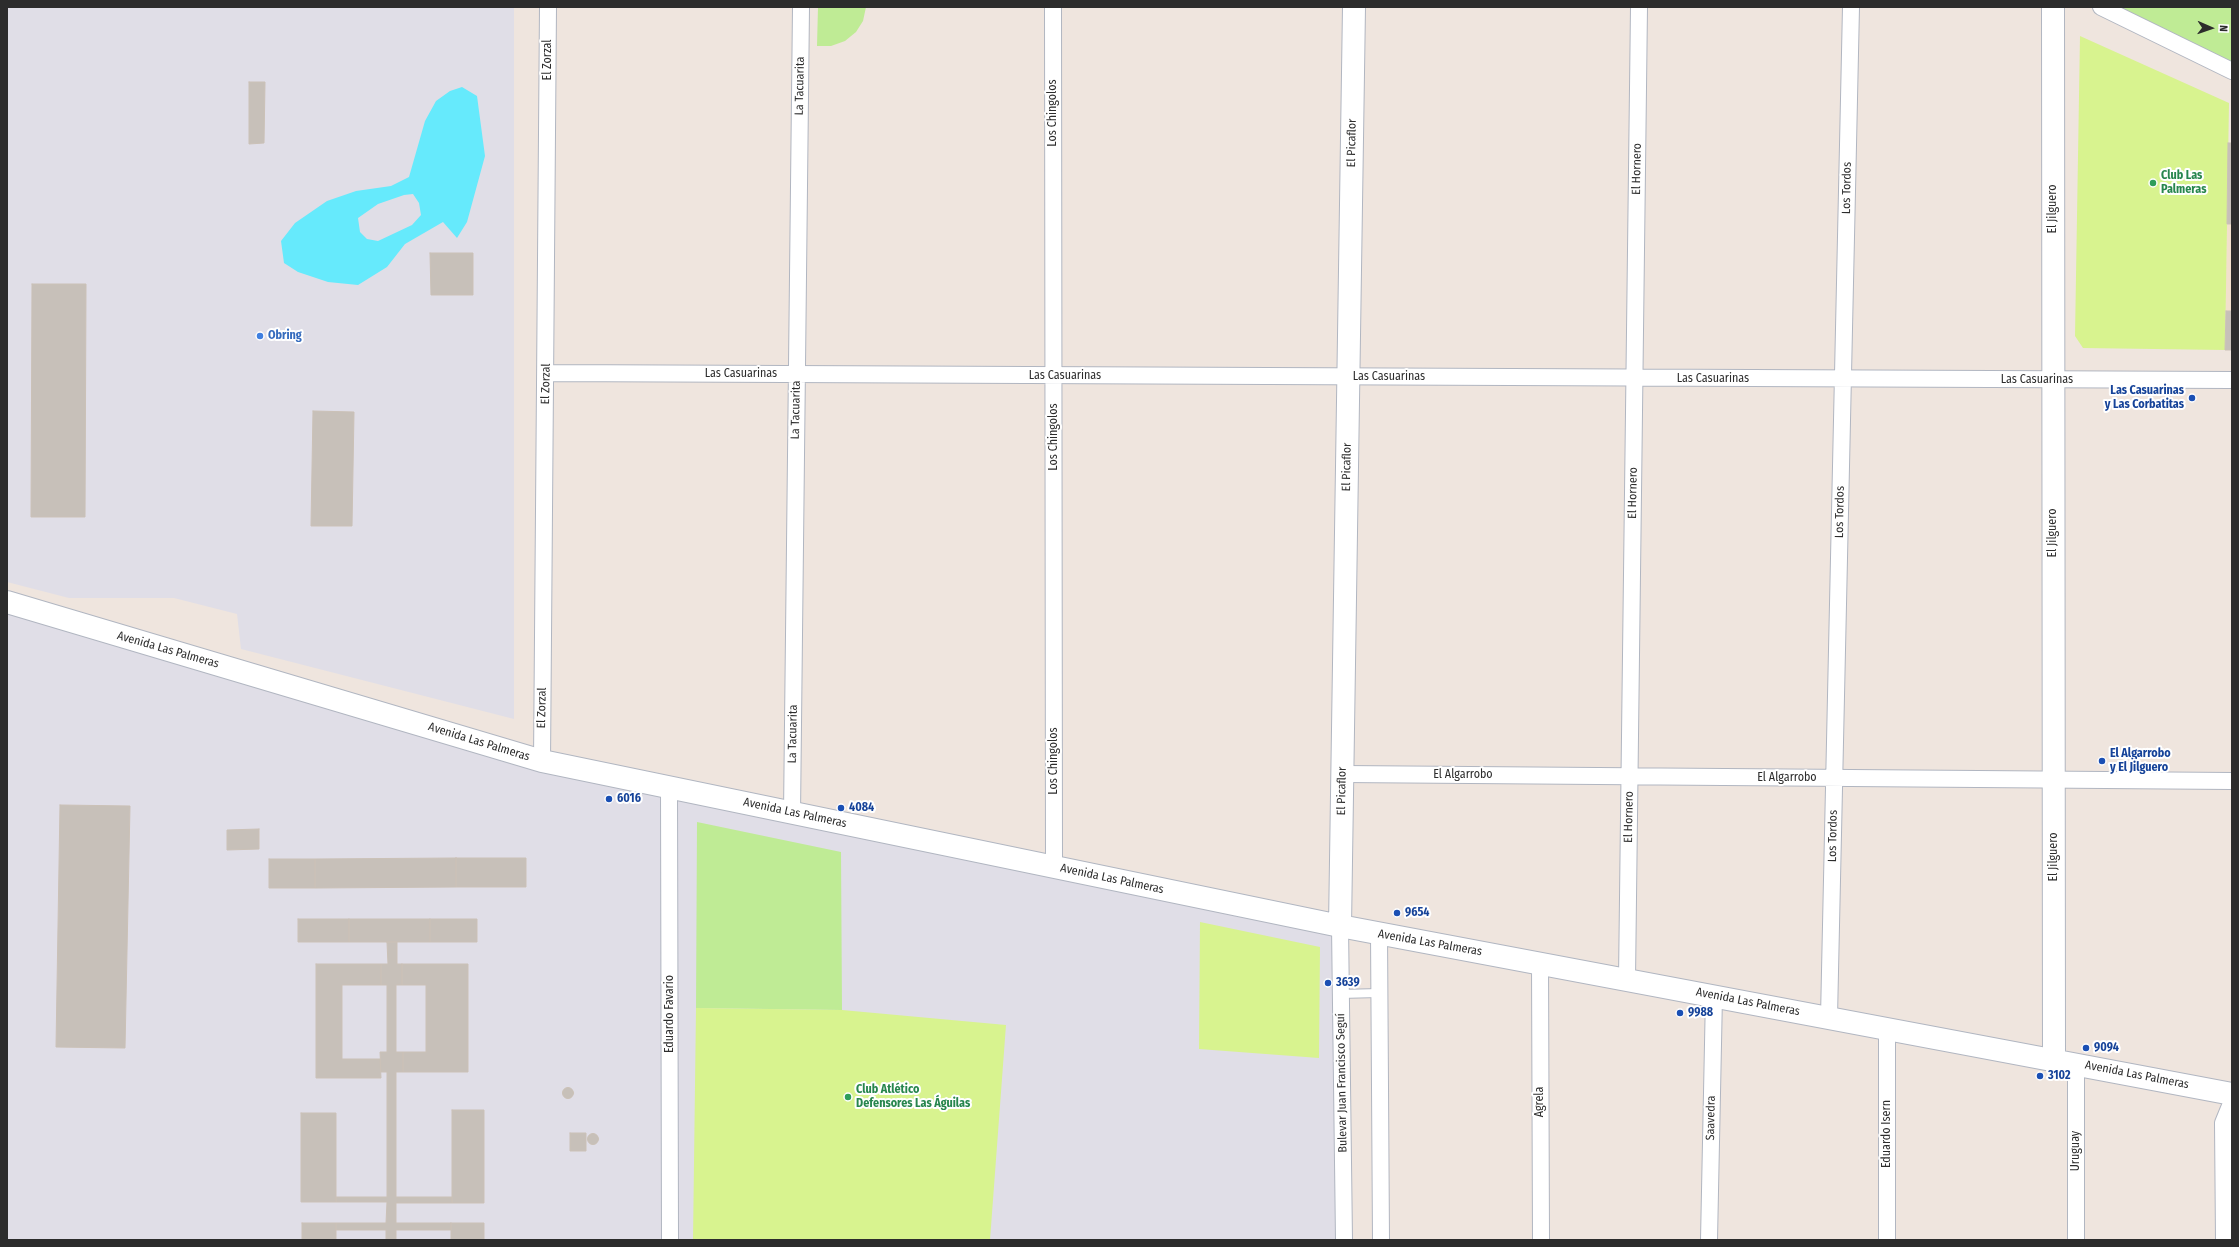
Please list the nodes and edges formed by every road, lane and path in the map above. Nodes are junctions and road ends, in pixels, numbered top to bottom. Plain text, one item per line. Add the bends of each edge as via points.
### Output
1 (548, 7) edge
2 (800, 7) edge
3 (1053, 7) edge
4 (1354, 7) edge
5 (1639, 7) edge
6 (1851, 7) edge
7 (2053, 7) edge
8 (2101, 7) edge
9 (2232, 71) edge
10 (546, 373) junction
11 (796, 374) junction
12 (1054, 375) junction
13 (1348, 377) junction
14 (1634, 378) junction
15 (1843, 379) junction
16 (2053, 380) junction
17 (2232, 380) edge
18 (7, 602) edge
19 (542, 761) junction
20 (1343, 774) junction
21 (1629, 777) junction
22 (1834, 778) junction
23 (2054, 780) junction
24 (2232, 781) edge
25 (669, 787) junction
26 (792, 813) junction
27 (1054, 867) junction
28 (1340, 926) junction
29 (1379, 933) junction
30 (1540, 963) junction
31 (1627, 979) junction
32 (1379, 993) junction
33 (1340, 994) junction
34 (1714, 995) junction
35 (1829, 1017) junction
36 (1886, 1027) junction
37 (2054, 1059) junction
38 (2076, 1063) junction
39 (2232, 1094) edge
40 (2232, 1101) edge
41 (670, 1240) edge
42 (1344, 1240) edge
43 (1381, 1240) edge
44 (1541, 1240) edge
45 (1709, 1240) edge
46 (1887, 1240) edge
47 (2076, 1240) edge
48 (2224, 1240) edge

1 - 10 street, El Zorzal
2 - 11 street, La Tacuarita
3 - 12 street, Los Chingolos
4 - 13 main road, El Picaflor
5 - 14 street, El Hornero
6 - 15 street, Los Tordos
7 - 16 main road, El Jilguero
8 - 9 street
10 - 11 street, Las Casuarinas
10 - 19 street, El Zorzal
11 - 12 street, Las Casuarinas
11 - 26 street, La Tacuarita
12 - 13 street, Las Casuarinas
12 - 27 street, Los Chingolos
13 - 14 street, Las Casuarinas
13 - 20 main road, El Picaflor
14 - 15 street, Las Casuarinas
14 - 21 street, El Hornero
15 - 16 street, Las Casuarinas
15 - 22 street, Los Tordos
16 - 17 street, Las Casuarinas
16 - 23 main road, El Jilguero
18 - 19 main road, Avenida Las Palmeras
19 - 25 main road, Avenida Las Palmeras
20 - 21 street, El Algarrobo
20 - 28 main road, El Picaflor
21 - 22 street, El Algarrobo
21 - 31 street, El Hornero
22 - 23 street, El Algarrobo
22 - 35 street, Los Tordos
23 - 24 street, El Algarrobo
23 - 37 main road, El Jilguero
25 - 26 main road, Avenida Las Palmeras
25 - 41 street, Eduardo Favario
26 - 27 main road, Avenida Las Palmeras
27 - 28 main road, Avenida Las Palmeras
28 - 29 main road, Avenida Las Palmeras
28 - 33 street, Bulevar Juan Francisco Seguí
29 - 30 main road, Avenida Las Palmeras
29 - 32 street
30 - 31 main road, Avenida Las Palmeras
30 - 44 street, Agrela
31 - 34 main road, Avenida Las Palmeras
32 - 33 lane
32 - 43 street
33 - 42 street, Bulevar Juan Francisco Seguí
34 - 35 main road, Avenida Las Palmeras
34 - 45 street, Saavedra
35 - 36 main road, Avenida Las Palmeras
36 - 37 main road, Avenida Las Palmeras
36 - 46 street, Eduardo Isern
37 - 38 main road, Avenida Las Palmeras
38 - 39 main road, Avenida Las Palmeras
38 - 47 street, Uruguay
40 - 48 street via 2223,1123

